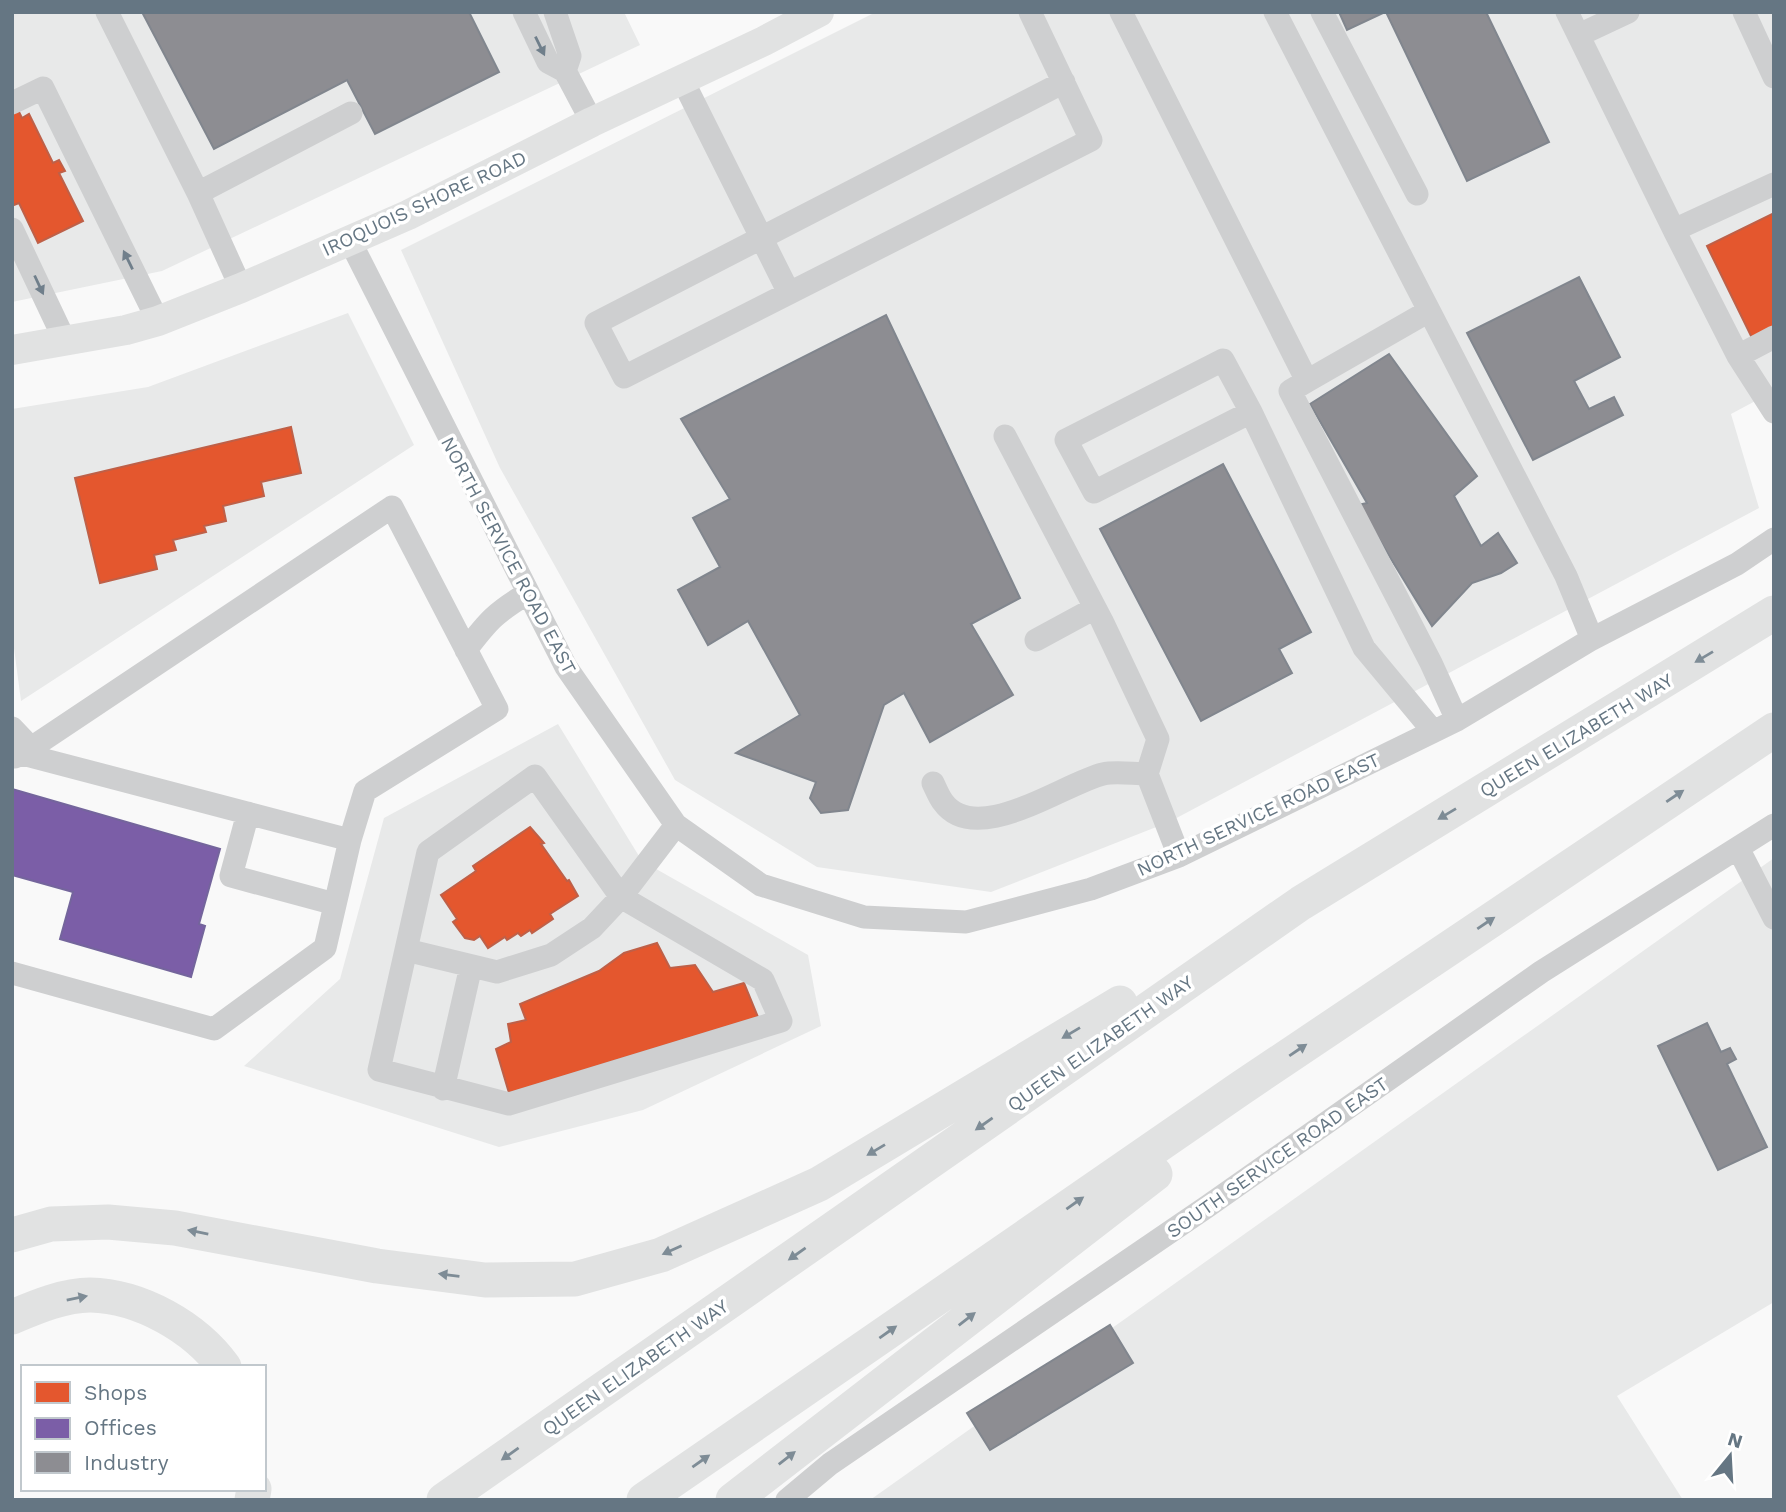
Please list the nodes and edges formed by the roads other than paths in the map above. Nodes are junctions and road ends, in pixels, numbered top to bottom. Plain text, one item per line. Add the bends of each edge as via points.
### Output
1 (107, 12) edge
2 (524, 12) edge
3 (555, 12) edge
4 (820, 12) edge
5 (1030, 12) edge
6 (1121, 12) edge
7 (1275, 12) edge
8 (1322, 12) edge
9 (1567, 12) edge
10 (1628, 12) edge
11 (1744, 12) edge
12 (1579, 35) junction
13 (565, 71) junction
14 (1774, 77) edge
15 (682, 79) junction
16 (1064, 82) junction
17 (12, 103) edge
18 (351, 113) dead end
19 (592, 122) junction
20 (1774, 184) edge
21 (198, 193) junction
22 (1417, 194) dead end
23 (12, 229) edge
24 (1674, 230) junction
25 (761, 237) junction
26 (349, 239) junction
27 (241, 288) junction
28 (789, 293) junction
29 (1429, 311) junction
30 (158, 321) junction
31 (1774, 337) edge
32 (65, 341) junction
33 (12, 350) edge
34 (1738, 356) junction
35 (1307, 381) junction
36 (1251, 412) junction
37 (1774, 412) edge
38 (1005, 436) dead end
39 (1774, 539) edge
40 (528, 593) junction
41 (1095, 608) junction
42 (1774, 613) edge
43 (1591, 639) junction
44 (1036, 640) dead end
45 (466, 650) junction
46 (1457, 720) junction
47 (12, 728) edge
48 (1774, 730) edge
49 (1433, 732) junction
50 (22, 753) edge
51 (1147, 774) junction
52 (933, 783) dead end
53 (248, 813) junction
54 (676, 825) junction
55 (1774, 825) edge
56 (350, 840) junction
57 (1738, 848) junction
58 (1179, 856) junction
59 (1768, 890) edge
60 (621, 897) junction
61 (1301, 903) junction
62 (335, 904) junction
63 (1774, 918) edge
64 (406, 950) junction
65 (471, 966) junction
66 (12, 973) edge
67 (443, 1088) junction
68 (1241, 1088) junction
69 (12, 1235) edge
70 (12, 1317) edge
71 (222, 1365) edge
72 (444, 1500) edge
73 (644, 1500) edge
74 (733, 1500) edge
75 (787, 1500) edge

1 - 21 street
2 -> 13 street via 548,62
3 - 13 street via 570,56
4 - 15 main road, IROQUOIS SHORE ROAD
5 - 16 street
6 - 35 street
7 - 29 street
8 - 22 street
9 - 12 street
10 - 12 street
11 - 14 street
12 - 24 street
13 - 19 street
15 - 19 main road, IROQUOIS SHORE ROAD
15 - 25 street
16 - 25 street
16 - 28 street via 1091,140
30 -> 17 street via 43,88
18 - 21 street
19 - 26 main road, IROQUOIS SHORE ROAD via 408,215
20 - 24 street
21 - 27 street
23 -> 32 street
24 - 34 street
25 - 28 street
25 - 28 street via 596,323 624,377
26 - 27 main road, IROQUOIS SHORE ROAD
26 - 40 street, NORTH SERVICE ROAD EAST
27 - 30 main road, IROQUOIS SHORE ROAD
29 - 35 street
29 - 43 street via 1566,576
30 - 32 main road, IROQUOIS SHORE ROAD
31 - 34 street
32 - 33 main road, IROQUOIS SHORE ROAD
34 - 37 street
35 - 46 street via 1290,391
36 - 36 street via 1094,492 1066,440 1223,360
36 - 49 street via 1364,648
38 - 41 street
39 - 43 street, NORTH SERVICE ROAD EAST via 1737,564
40 - 45 street via 499,610
40 - 54 street, NORTH SERVICE ROAD EAST via 566,667
41 - 44 street
41 - 51 street via 1158,739
42 -> 61 highway, QUEEN ELIZABETH WAY
43 - 46 street, NORTH SERVICE ROAD EAST
45 - 50 street via 392,507
45 - 56 street via 497,709 365,791
46 - 49 street, NORTH SERVICE ROAD EAST
47 - 50 street
68 -> 48 highway
49 - 58 street, NORTH SERVICE ROAD EAST
50 - 53 street
51 - 52 street via 1104,774 1012,813 984,817 962,817 944,804
51 - 58 street
53 - 56 street
53 - 62 street via 231,876
54 - 58 street, NORTH SERVICE ROAD EAST via 761,885 864,917 966,922 1091,889
54 - 60 street
55 - 57 street, SOUTH SERVICE ROAD EAST
56 - 62 street
57 - 59 street
57 - 75 street, SOUTH SERVICE ROAD EAST via 1541,972 830,1464
59 - 63 street
60 - 64 street via 535,776 428,852
60 - 65 street via 592,928 551,955 497,972
60 - 67 street via 762,980 781,1021 509,1104
61 -> 69 highway via 1183,965 819,1184 661,1255 575,1279 458,1277 175,1227 51,1224
61 -> 72 highway, QUEEN ELIZABETH WAY
62 - 66 street via 324,948 214,1029
64 - 65 street
64 - 67 street via 379,1070
65 - 67 street
73 -> 68 highway
74 -> 68 highway via 1186,1150
70 -> 71 highway via 40,1305 88,1295 122,1299 198,1338

